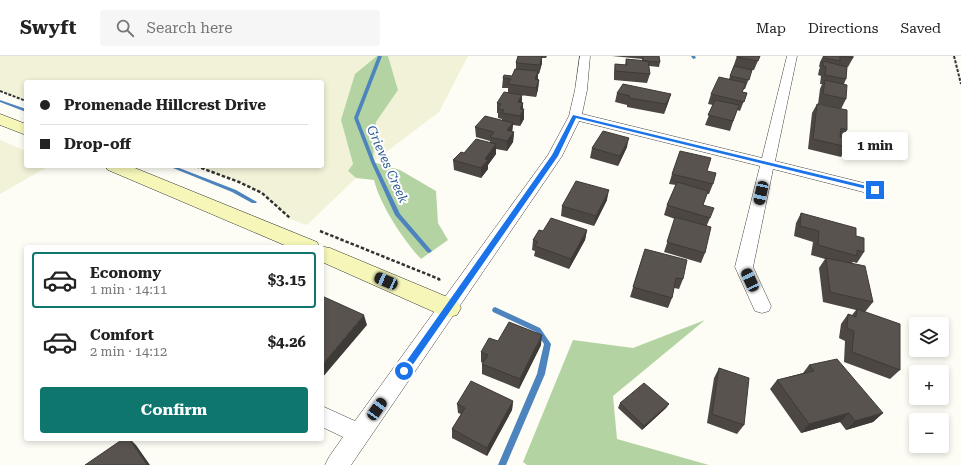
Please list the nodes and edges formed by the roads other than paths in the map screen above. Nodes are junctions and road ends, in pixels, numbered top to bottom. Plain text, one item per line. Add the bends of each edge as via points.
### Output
1 (585, 56) edge
2 (792, 56) edge
3 (575, 116) junction
4 (0, 119) edge
5 (24, 129) edge
6 (767, 163) junction
7 (119, 168) edge
8 (875, 190) dead end
9 (304, 245) edge
10 (324, 254) edge
11 (762, 306) dead end
12 (448, 308) junction
13 (324, 417) edge
14 (360, 434) junction
15 (337, 465) edge

1 - 3 street via 582,90
2 - 6 street
3 - 6 street
3 - 12 street via 555,156
4 - 5 street
6 - 8 street
6 - 11 street via 744,267
7 - 9 street
10 - 12 street
12 - 14 street
13 - 14 street
14 - 15 street

